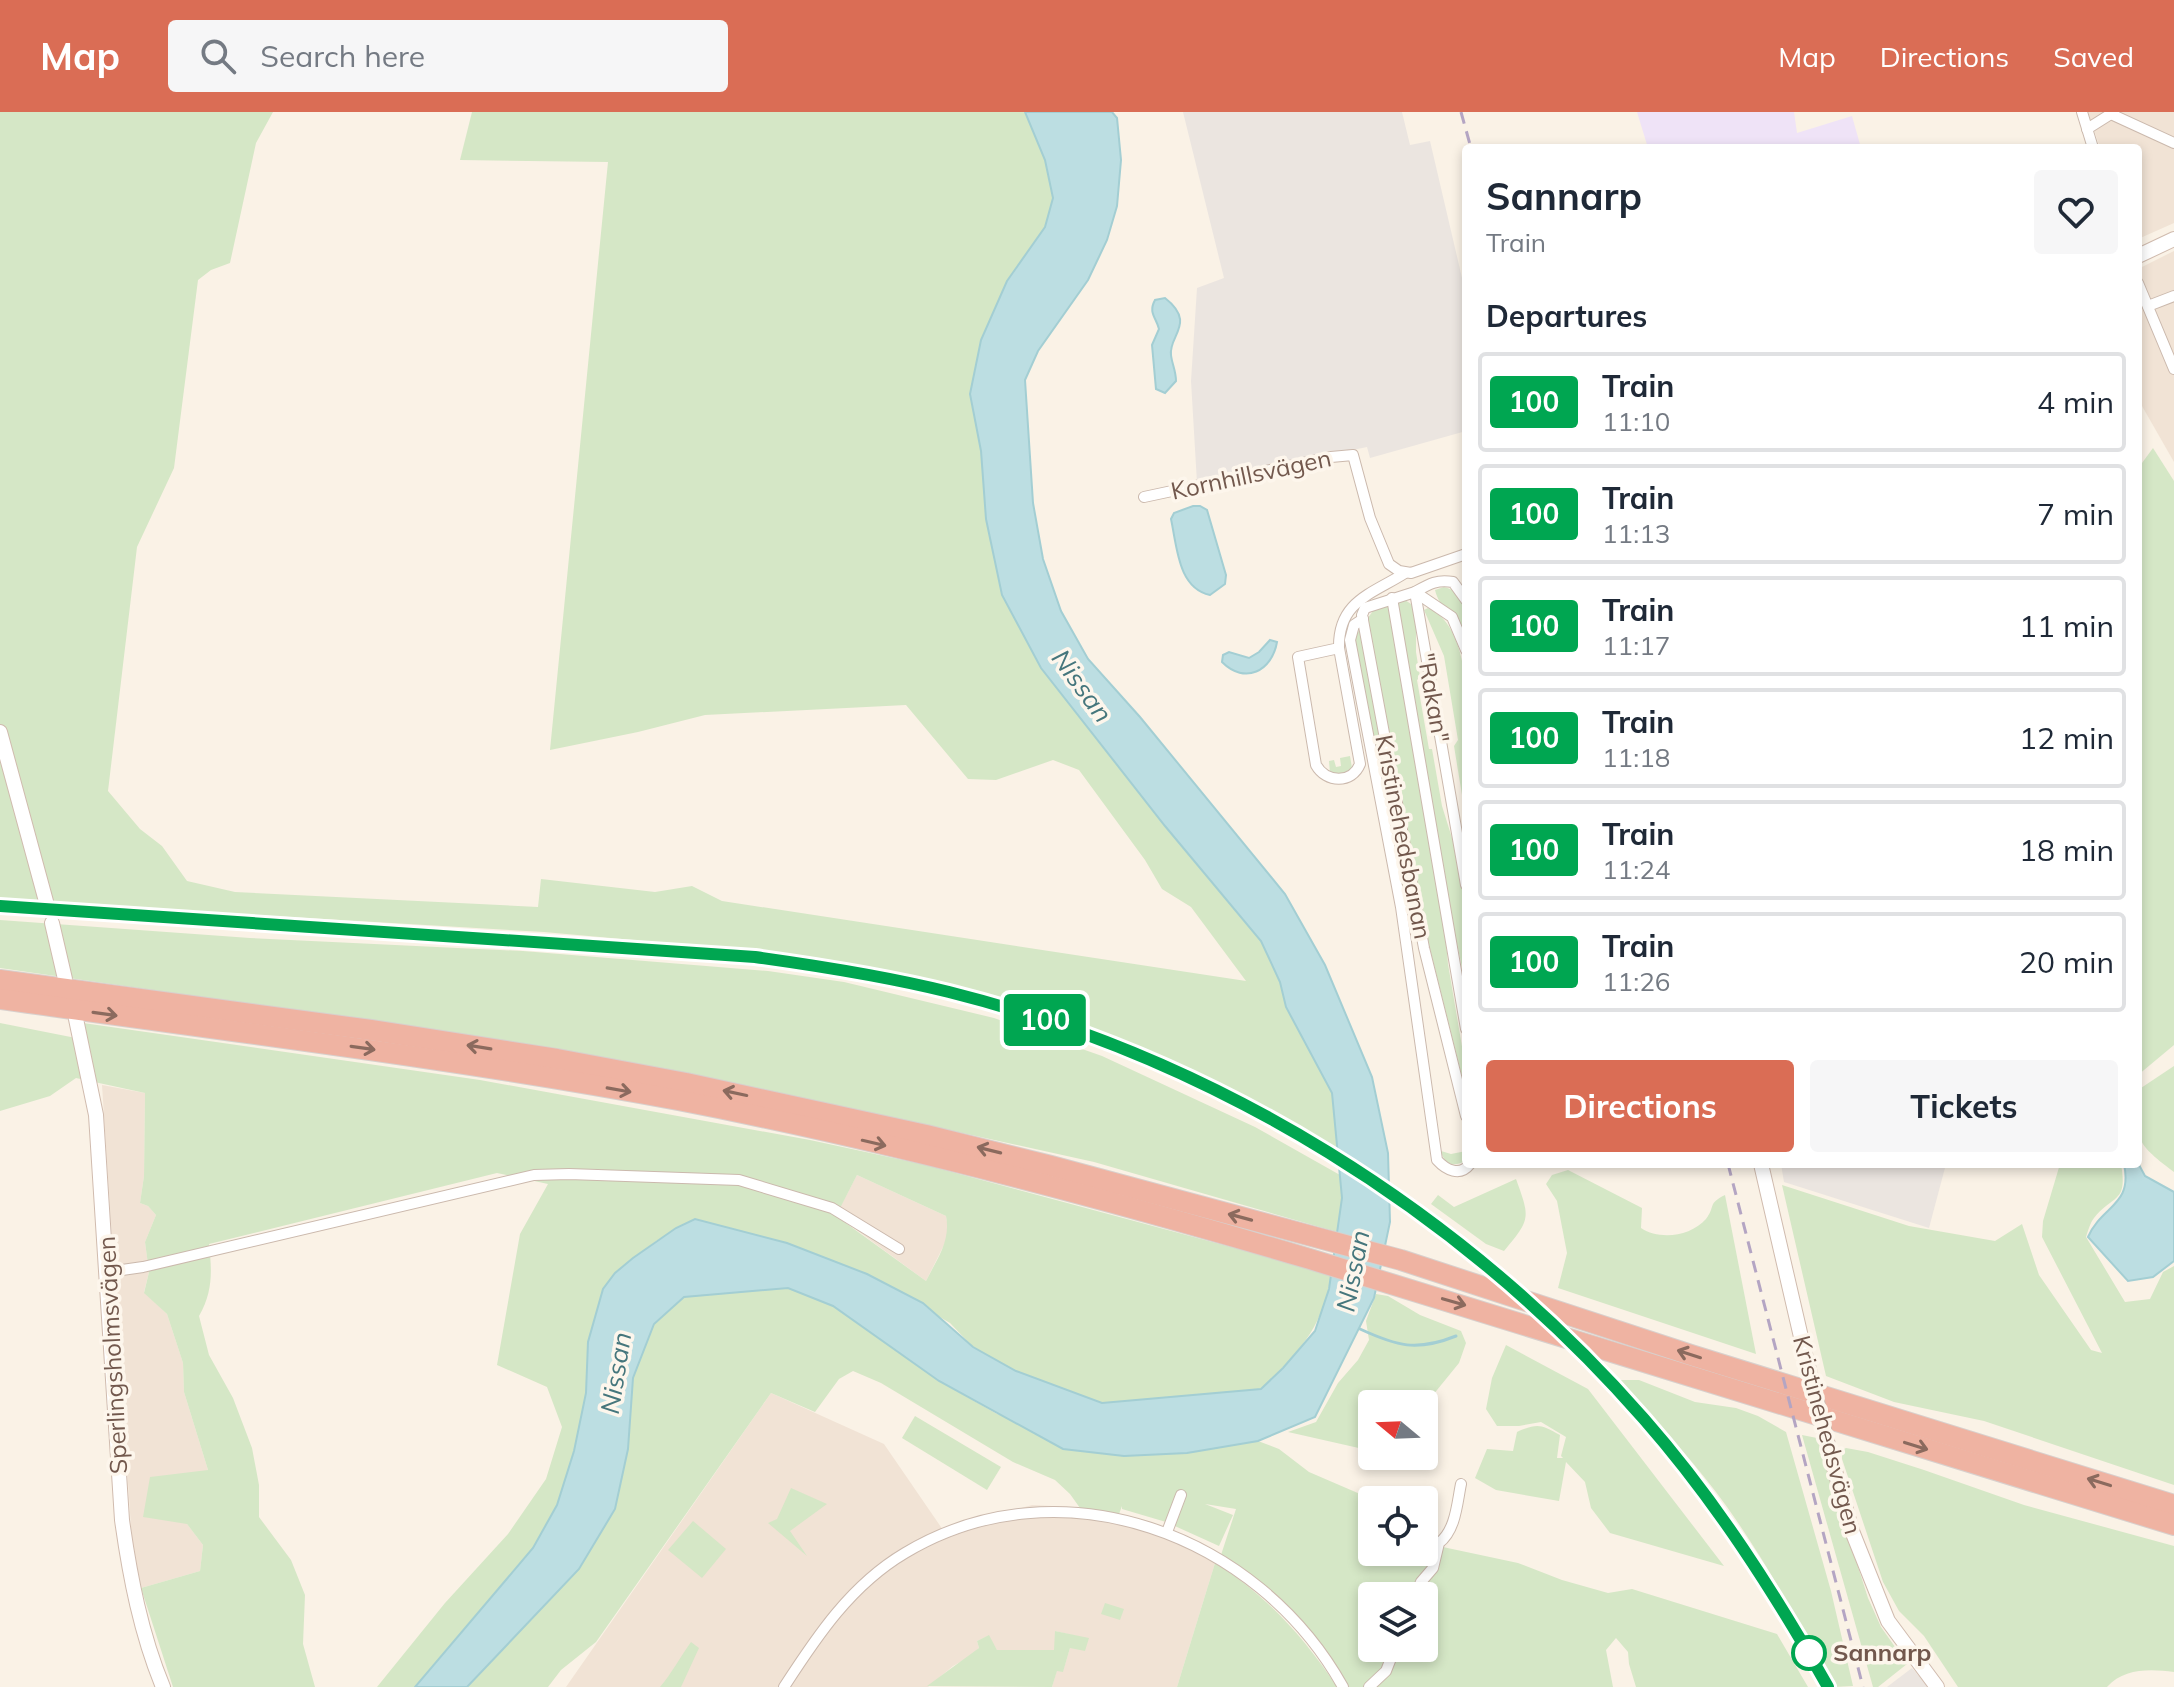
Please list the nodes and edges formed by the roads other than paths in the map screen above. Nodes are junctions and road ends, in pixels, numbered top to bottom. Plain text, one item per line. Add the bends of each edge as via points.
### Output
1 (2082, 112) edge
2 (2113, 114) edge
3 (2087, 129) junction
4 (2174, 143) edge
5 (2092, 144) edge
6 (2174, 239) edge
7 (2142, 254) edge
8 (2142, 292) edge
9 (2174, 296) edge
10 (2148, 306) junction
11 (2174, 369) edge
12 (1144, 497) dead end
13 (1462, 555) edge
14 (1405, 573) junction
15 (1415, 592) junction
16 (1462, 594) edge
17 (1392, 598) junction
18 (1361, 610) junction
19 (1462, 641) edge
20 (1339, 648) junction
21 (0, 732) edge
22 (1462, 863) edge
23 (47, 905) dead end
24 (52, 923) dead end
25 (65, 979) dead end
26 (0, 980) edge
27 (0, 999) edge
28 (1462, 1006) edge
29 (76, 1019) dead end
30 (1462, 1100) edge
31 (1465, 1168) edge
32 (1762, 1168) edge
33 (899, 1249) dead end
34 (108, 1272) junction
35 (1461, 1484) dead end
36 (1181, 1495) dead end
37 (2174, 1505) edge
38 (2174, 1525) edge
39 (1167, 1532) junction
40 (1421, 1582) edge
41 (1390, 1662) edge
42 (163, 1687) edge
43 (784, 1687) edge
44 (1343, 1687) edge
45 (1369, 1687) edge
46 (1937, 1687) edge

1 - 3 street
2 - 3 street
2 - 4 street
3 - 5 street
6 - 7 street
8 - 10 street
9 - 10 street
10 - 11 street
12 - 14 street, Kornhillsvägen via 1353,455 1389,564
13 - 14 street
14 - 18 street
15 - 16 street via 1445,580
15 - 17 street
15 - 19 street via 1452,617
15 - 22 street, "Rakan"
17 - 18 street
17 - 28 street
18 - 20 street via 1343,621
18 - 30 street, Kristinehedsbanan via 1424,948
18 - 31 street via 1350,640 1401,907 1437,1160 1454,1171
20 - 20 street via 1360,764 1351,776 1334,779 1316,765 1298,657
21 - 23 street
24 - 25 street
37 -> 26 highway via 1401,1260 954,1142 686,1083 371,1030
27 -> 38 highway via 371,1049 681,1101 922,1153 1310,1259
29 - 34 street, Sperlingsholmsvägen via 96,1115
32 - 46 street, Kristinehedsvägen, bridge via 1852,1531 1888,1621
33 - 34 street via 832,1208 739,1180 534,1175
34 - 42 street, Sperlingsholmsvägen via 122,1520 143,1629
35 - 40 street via 1449,1530
36 - 39 street
39 - 43 street via 1116,1518 1026,1512 944,1532 903,1554 841,1605
39 - 44 street via 1207,1551 1274,1601 1303,1629
41 - 45 street

